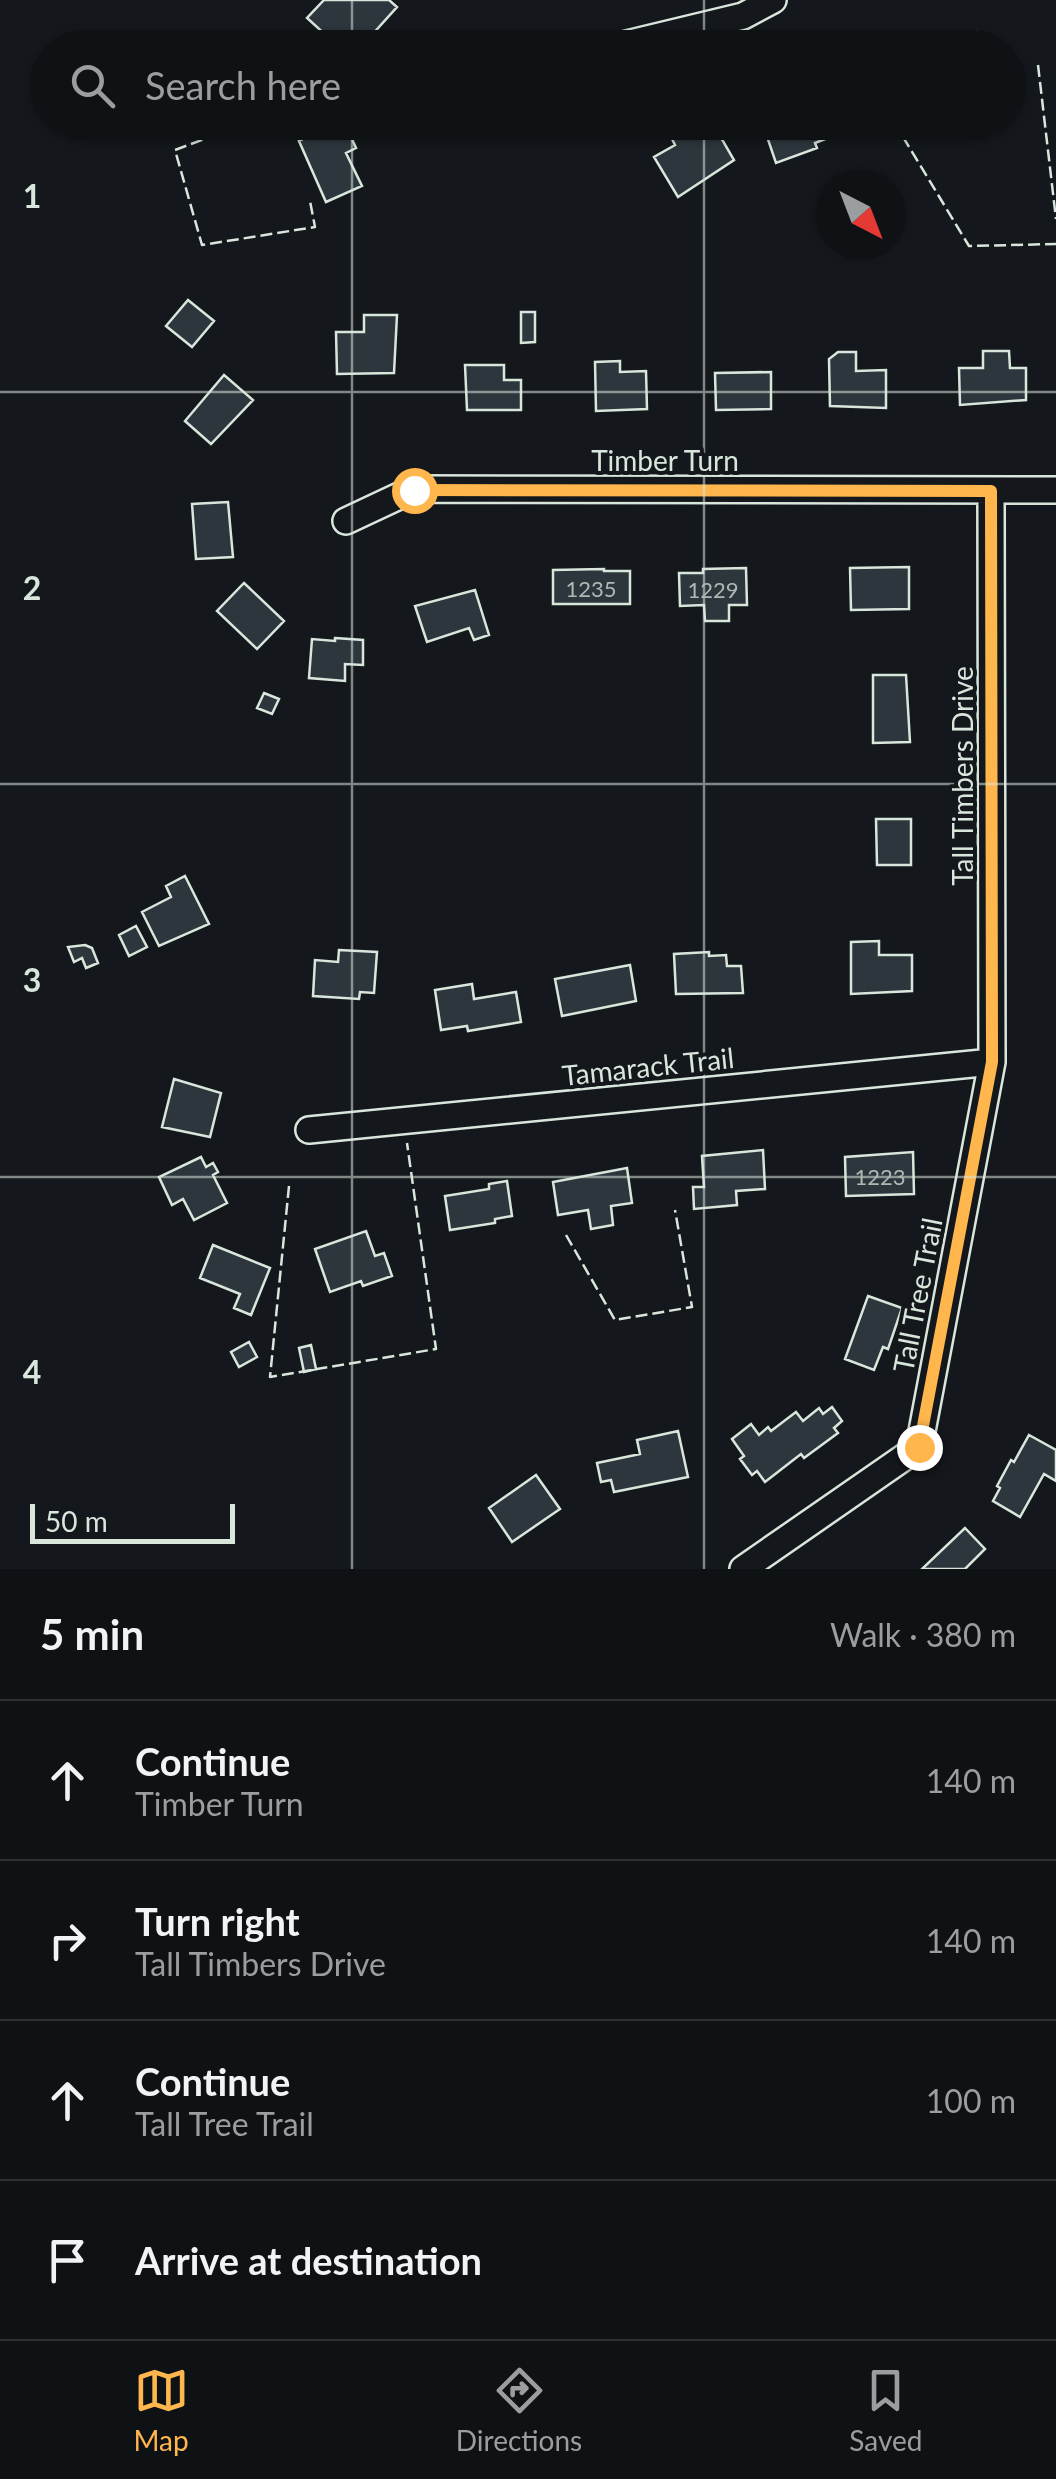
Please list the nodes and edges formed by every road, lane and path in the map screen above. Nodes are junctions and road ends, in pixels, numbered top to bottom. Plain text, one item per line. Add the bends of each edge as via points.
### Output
1 (773, 0) edge
2 (685, 30) edge
3 (1056, 490) edge
4 (991, 491) junction
5 (346, 522) dead end
6 (992, 1062) junction
7 (309, 1130) dead end
8 (743, 1569) edge

1 - 2 street via 743,16
3 - 4 street, Timber Turn
4 - 5 street, Timber Turn via 414,490
4 - 6 street, Tall Timbers Drive
6 - 7 street, Tamarack Trail
6 - 8 street, Tall Tree Trail via 919,1447

